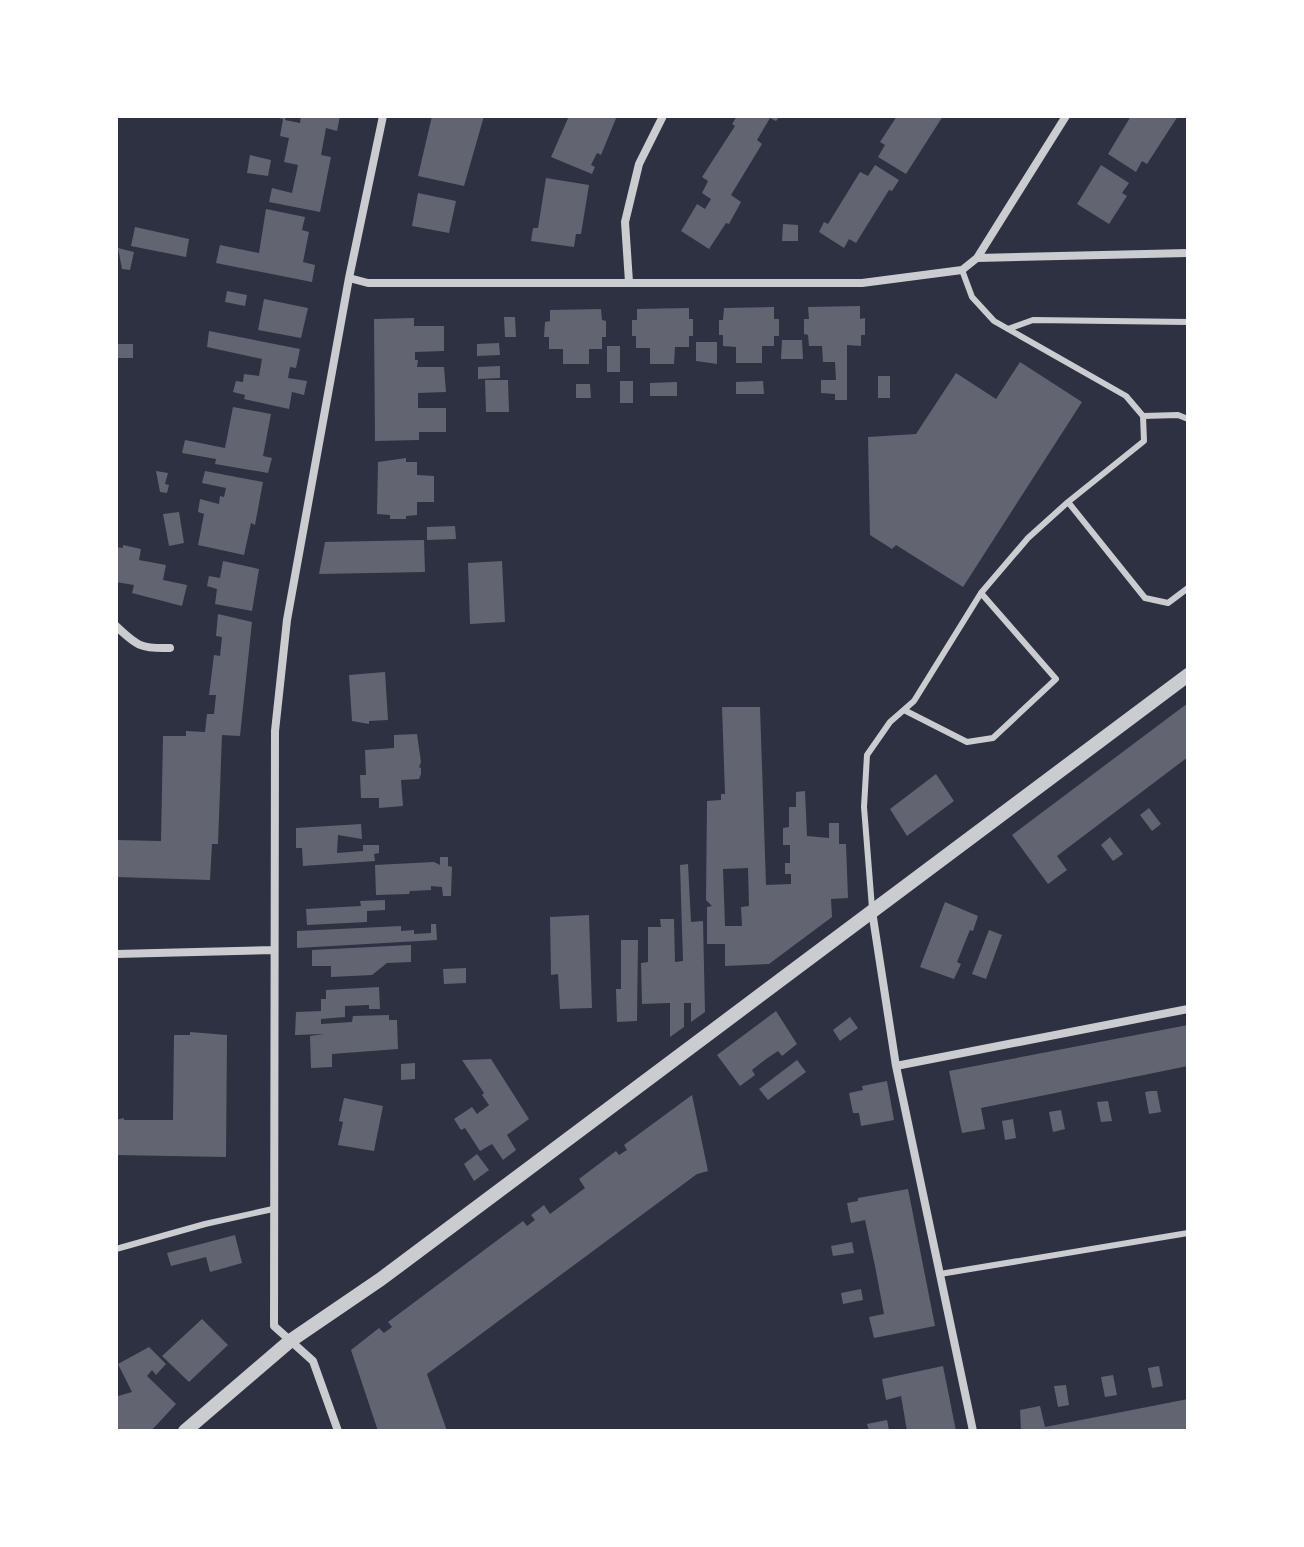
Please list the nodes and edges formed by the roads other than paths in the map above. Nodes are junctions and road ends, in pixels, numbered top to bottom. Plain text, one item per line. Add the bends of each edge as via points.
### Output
1 (383, 116) edge
2 (663, 116) edge
3 (1066, 116) edge
4 (1188, 253) edge
5 (977, 258) junction
6 (962, 270) junction
7 (349, 278) junction
8 (629, 282) junction
9 (1188, 322) edge
10 (1008, 329) junction
11 (1143, 416) junction
12 (1188, 419) edge
13 (1068, 502) junction
14 (1188, 588) edge
15 (981, 593) junction
16 (116, 626) edge
17 (170, 648) dead end
18 (1188, 675) edge
19 (904, 710) junction
20 (872, 911) junction
21 (274, 950) junction
22 (116, 954) edge
23 (1188, 1009) edge
24 (896, 1066) junction
25 (273, 1209) junction
26 (1188, 1233) edge
27 (116, 1249) edge
28 (940, 1274) junction
29 (290, 1341) junction
30 (185, 1431) edge
31 (338, 1431) edge
32 (973, 1431) edge

1 - 7 street
2 - 8 street via 639,164 625,222
3 - 5 street
4 - 5 street
5 - 6 street
6 - 8 street via 862,283
6 - 10 lane via 972,297
7 - 8 street via 368,283
7 - 21 street via 286,633 275,731
9 - 10 lane via 1033,320
10 - 11 lane via 1126,396
11 - 12 lane
11 - 13 lane via 1144,441
13 - 14 lane via 1145,598 1168,603
13 - 15 lane via 1028,538
15 - 19 lane
15 - 19 lane via 1056,679 993,738 967,742
16 - 17 street via 137,645
18 - 20 street
19 - 20 lane via 867,755 864,807
20 - 24 street
20 - 29 street via 394,1270
21 - 22 street
21 - 25 street
23 - 24 street
24 - 28 street
25 - 27 lane
25 - 29 street via 274,1326
26 - 28 lane
28 - 32 street
29 - 30 street
29 - 31 street via 313,1361

